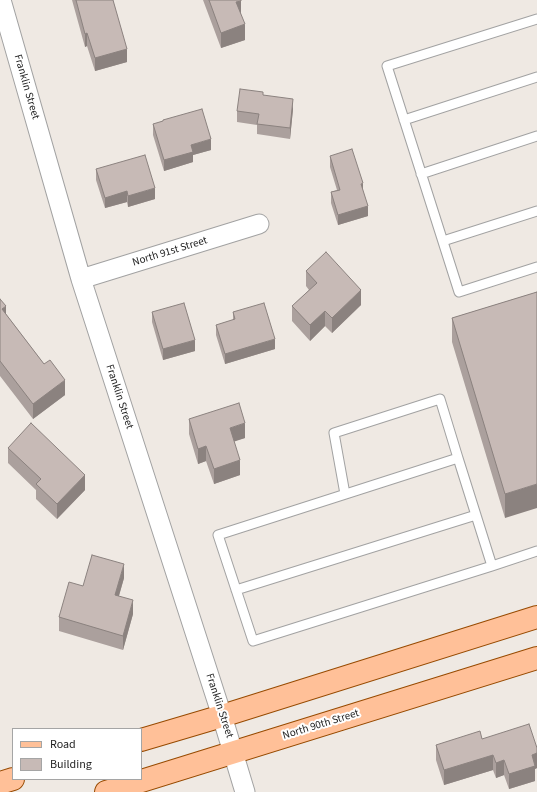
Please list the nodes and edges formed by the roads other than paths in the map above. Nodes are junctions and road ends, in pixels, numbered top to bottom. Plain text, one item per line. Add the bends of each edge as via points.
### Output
1 (1, 0) edge
2 (537, 19) edge
3 (537, 77) edge
4 (404, 120) junction
5 (537, 136) edge
6 (421, 174) junction
7 (537, 211) edge
8 (259, 224) dead end
9 (443, 241) junction
10 (537, 267) edge
11 (81, 279) junction
12 (458, 458) junction
13 (345, 494) junction
14 (476, 515) junction
15 (537, 551) edge
16 (492, 566) junction
17 (236, 590) junction
18 (537, 617) edge
19 (537, 658) edge
20 (222, 716) junction
21 (142, 740) edge
22 (233, 752) junction
23 (12, 779) edge
24 (0, 783) edge
25 (106, 792) edge
26 (245, 792) edge

1 - 11 street, Franklin Street
2 - 4 lane via 387,66
3 - 4 lane
4 - 6 lane
5 - 6 lane
6 - 9 lane
7 - 9 lane
8 - 11 street, North 91st Street
9 - 10 lane via 459,292
11 - 20 street, Franklin Street
12 - 13 lane
12 - 13 lane via 440,399 334,433
12 - 14 lane
13 - 17 lane via 218,535
14 - 16 lane
14 - 17 lane
15 - 16 lane
16 - 17 lane via 253,641
18 - 20 main road
19 - 22 main road, North 90th Street
20 - 21 main road
20 - 22 street, Franklin Street
22 - 25 main road, North 90th Street
22 - 26 street, Franklin Street
23 - 24 main road

